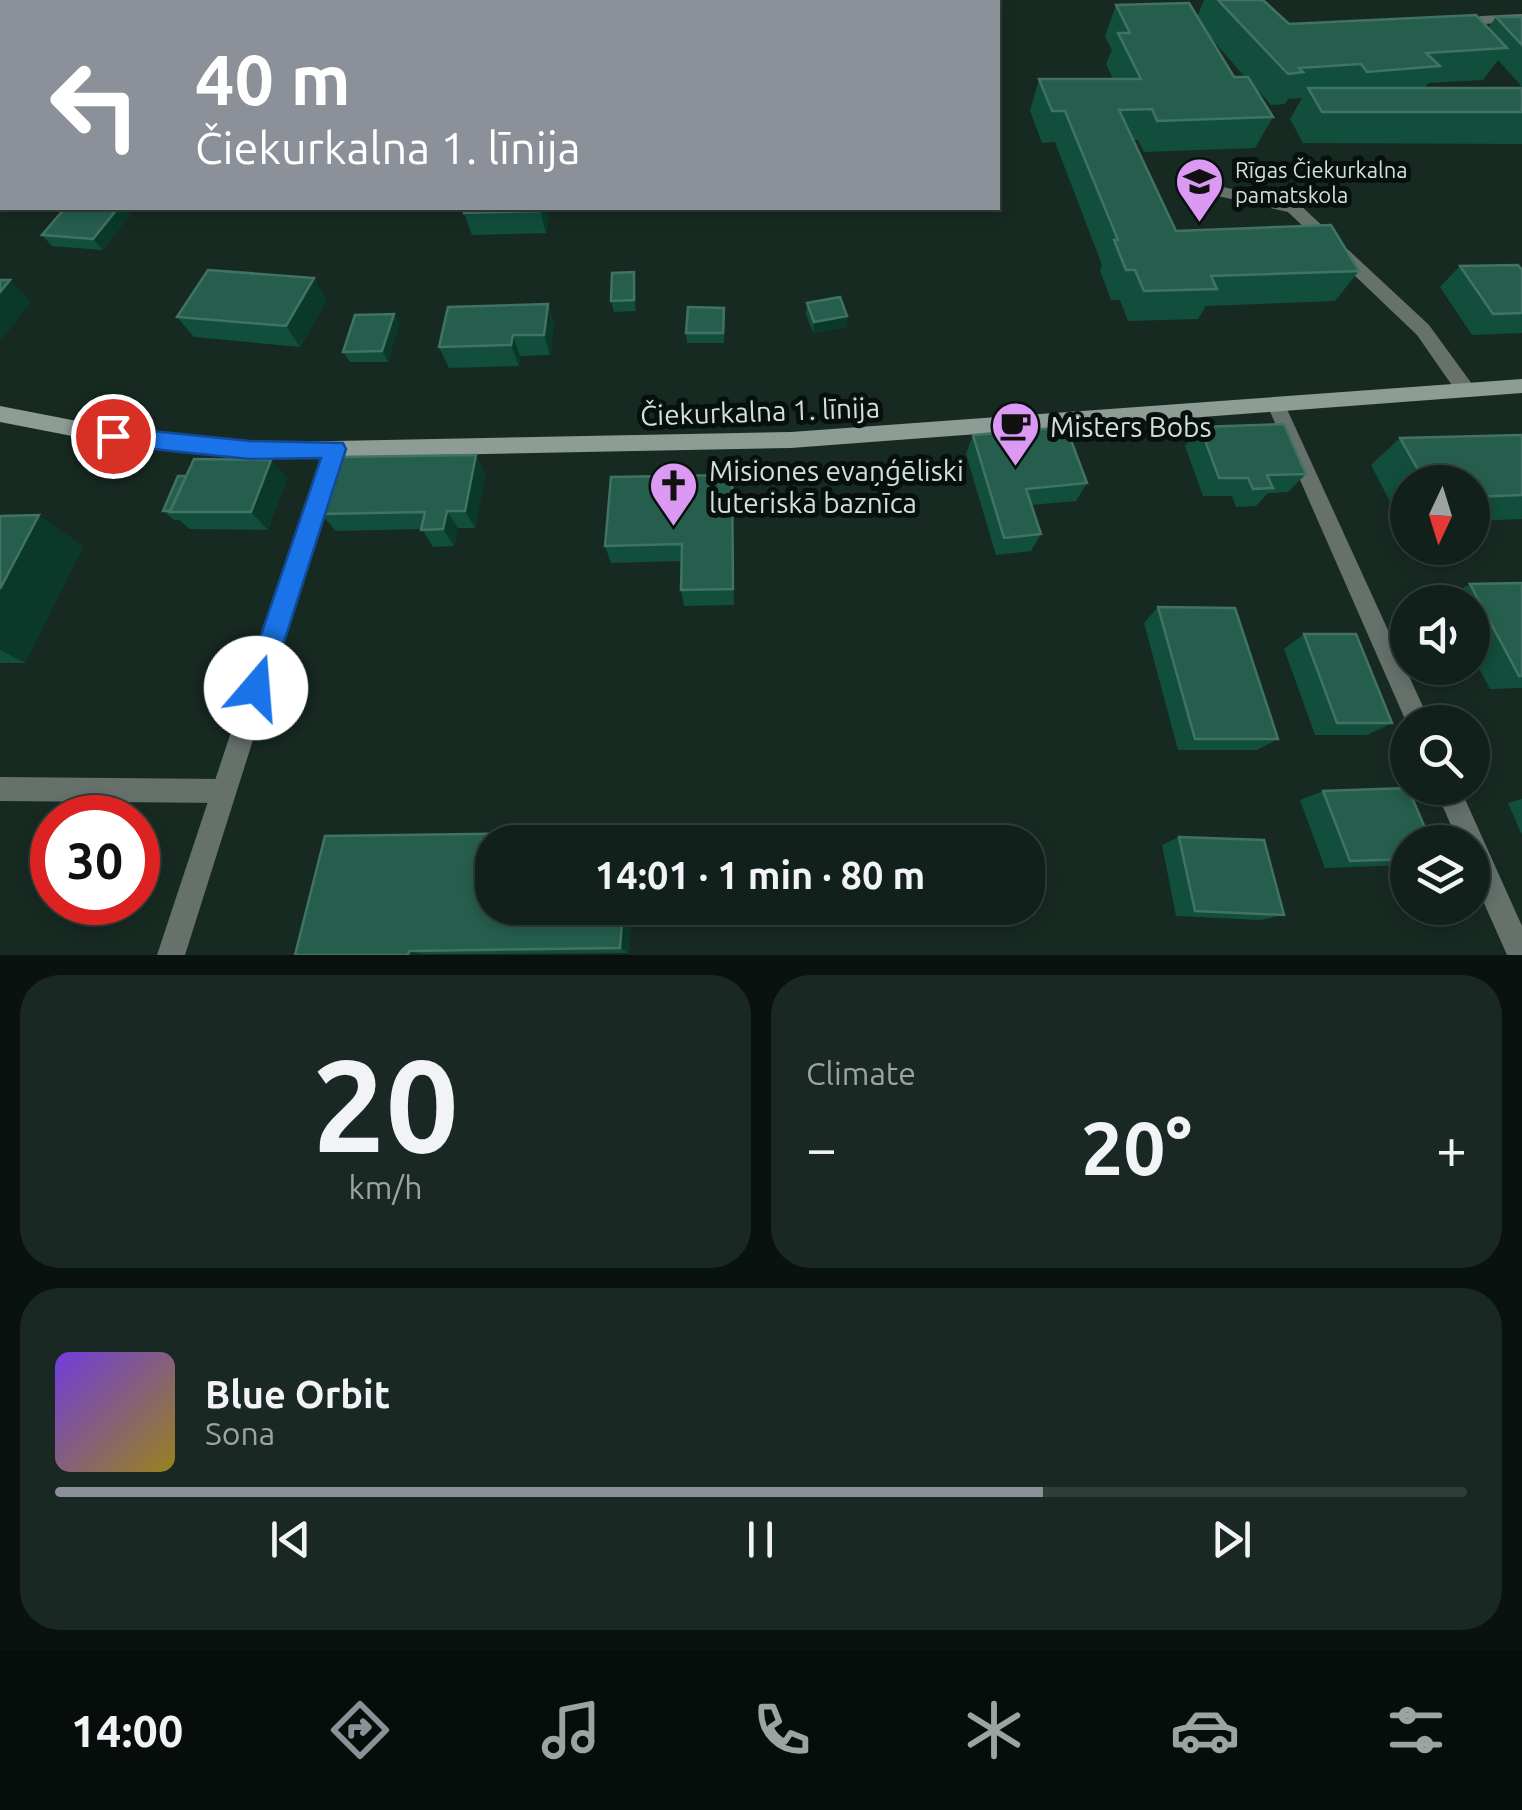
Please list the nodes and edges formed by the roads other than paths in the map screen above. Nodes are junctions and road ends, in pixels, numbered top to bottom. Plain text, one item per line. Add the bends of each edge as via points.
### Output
1 (1522, 18) edge
2 (1436, 34) edge
3 (1183, 183) dead end
4 (1522, 386) edge
5 (1465, 389) junction
6 (1277, 406) junction
7 (0, 414) edge
8 (335, 449) junction
9 (1410, 705) edge
10 (0, 789) edge
11 (223, 791) junction
12 (1490, 885) edge
13 (171, 955) edge
14 (1521, 955) edge

1 - 2 street via 1481,20
3 - 5 street via 1294,208 1423,330
4 - 5 street, Čiekurkalna 1. līnija
5 - 6 street, Čiekurkalna 1. līnija
6 - 8 street, Čiekurkalna 1. līnija via 791,440
6 - 9 street
7 - 8 street, Čiekurkalna 1. līnija via 113,436 250,450
8 - 11 street
10 - 11 street
11 - 13 street
12 - 14 street

